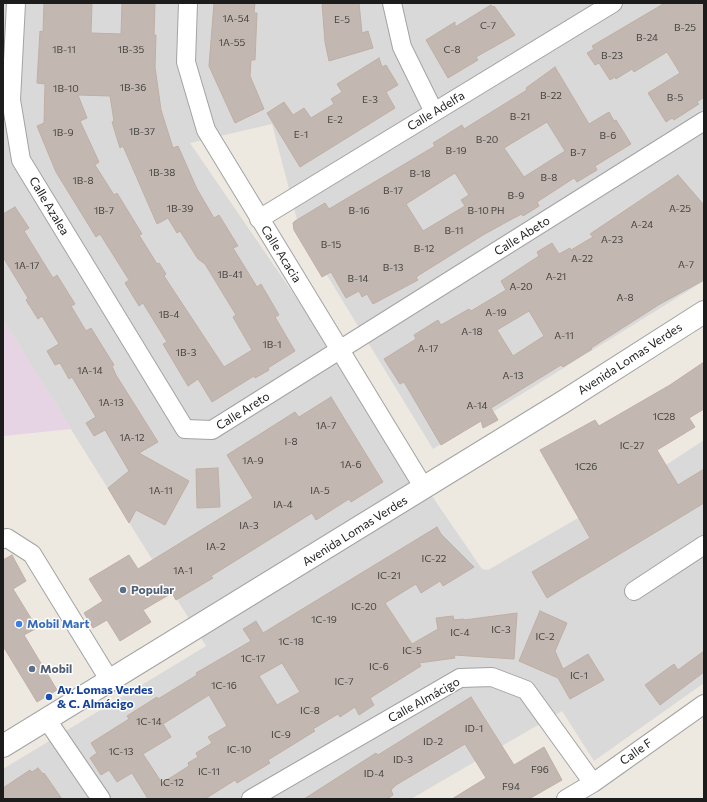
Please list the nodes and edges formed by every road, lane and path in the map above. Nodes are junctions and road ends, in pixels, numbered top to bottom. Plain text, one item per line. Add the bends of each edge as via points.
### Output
1 (16, 3) edge
2 (188, 3) edge
3 (392, 3) edge
4 (613, 3) edge
5 (434, 112) junction
6 (704, 122) edge
7 (260, 219) junction
8 (704, 312) edge
9 (340, 351) junction
10 (159, 386) joint
11 (424, 488) junction
12 (3, 539) edge
13 (704, 545) edge
14 (634, 591) dead end
15 (110, 681) junction
16 (702, 709) edge
17 (47, 720) junction
18 (3, 746) edge
19 (593, 783) junction
20 (101, 799) edge
21 (251, 799) edge
22 (566, 799) edge

1 - 10 street, Calle Azalea via 11,100 22,160
2 - 7 street, Calle Acacia via 186,62 206,130
3 - 5 street via 402,47
4 - 5 street, Calle Adelfa
5 - 7 street, Calle Adelfa
6 - 9 street, Calle Abeto
7 - 9 street, Calle Acacia
8 - 11 street, Avenida Lomas Verdes
9 - 10 street, Calle Areto via 212,430 185,429
9 - 11 street, Calle Acacia
11 - 15 street, Avenida Lomas Verdes
12 - 15 street via 7,538 32,554
13 - 14 street
15 - 17 street, Avenida Lomas Verdes
16 - 19 street, Calle F
17 - 18 street, Avenida Lomas Verdes
17 - 20 street
19 - 21 street, Calle Almácigo via 526,690 492,677 460,678
19 - 22 street, Calle F

